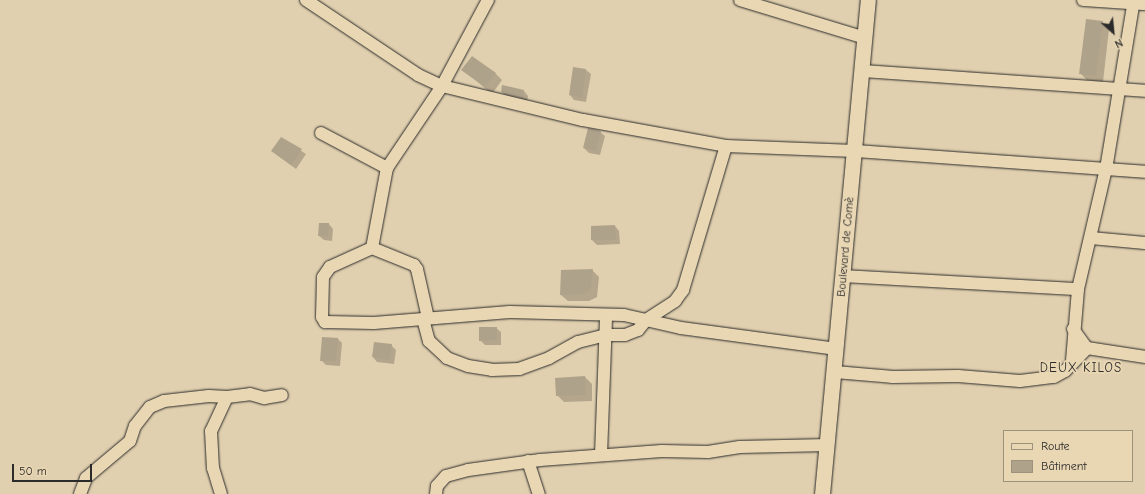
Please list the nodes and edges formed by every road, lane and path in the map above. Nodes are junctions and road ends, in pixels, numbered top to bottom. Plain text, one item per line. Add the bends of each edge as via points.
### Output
1 (306, 0) edge
2 (488, 0) edge
3 (740, 0) edge
4 (868, 0) edge
5 (1083, 0) edge
6 (1138, 2) edge
7 (865, 38) junction
8 (862, 72) junction
9 (442, 86) junction
10 (1120, 89) junction
11 (1145, 91) edge
12 (321, 132) dead end
13 (726, 146) junction
14 (855, 151) junction
15 (387, 168) junction
16 (1106, 169) junction
17 (1145, 172) edge
18 (1092, 238) junction
19 (1145, 243) edge
20 (372, 248) junction
21 (844, 276) junction
22 (1078, 289) junction
23 (606, 316) junction
24 (425, 319) junction
25 (646, 320) junction
26 (1074, 329) junction
27 (606, 335) junction
28 (1087, 348) junction
29 (837, 349) junction
30 (1145, 357) edge
31 (1072, 361) junction
32 (835, 372) junction
33 (282, 395) dead end
34 (227, 397) junction
35 (828, 445) junction
36 (601, 455) junction
37 (528, 462) junction
38 (80, 494) edge
39 (221, 494) edge
40 (436, 494) edge
41 (539, 494) edge
42 (822, 494) edge

1 - 9 street via 418,75
2 - 9 street
3 - 7 street
4 - 7 main road, Boulevard de Comè
5 - 6 street
6 - 10 street
7 - 8 main road, Boulevard de Comè
8 - 10 street
8 - 14 main road, Boulevard de Comè
9 - 13 street via 583,120
9 - 15 street
10 - 11 street
10 - 16 street
12 - 15 street
13 - 14 street
13 - 25 street via 683,290 675,301
14 - 16 street
14 - 21 main road, Boulevard de Comè
15 - 20 street
16 - 17 street
16 - 18 street
18 - 19 street
18 - 22 street
20 - 24 street via 414,265 417,269
20 - 24 street via 326,271 323,277 322,319 325,322 374,323
21 - 22 street
21 - 29 main road, Boulevard de Comè
22 - 26 street
23 - 24 street via 510,312
23 - 25 street via 624,315
23 - 27 street
24 - 27 street via 429,341 447,358 468,366 492,370 519,368 549,358 578,342
25 - 27 street via 638,330 625,335
25 - 29 street via 681,328
26 - 28 street
26 - 31 street
27 - 36 street
28 - 30 street
28 - 31 street
29 - 32 main road, Boulevard de Comè
31 - 32 street via 1065,371 1054,376 1020,381 958,376 893,377
32 - 35 main road, Boulevard de Comè
33 - 34 street via 264,398 250,394
34 - 38 street via 185,397 150,407 135,426 130,441 86,478
34 - 39 street via 211,431 213,468
35 - 36 street
35 - 42 main road, Boulevard de Comè
36 - 37 street
37 - 40 street via 468,470 446,476 437,486
37 - 41 street

